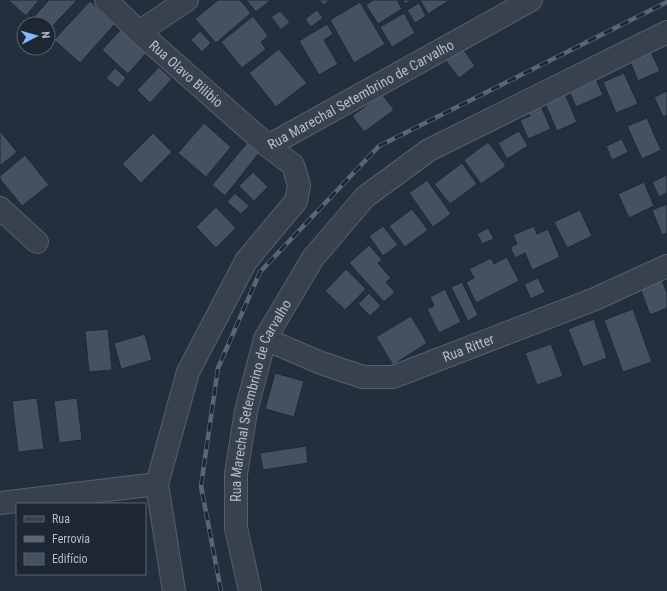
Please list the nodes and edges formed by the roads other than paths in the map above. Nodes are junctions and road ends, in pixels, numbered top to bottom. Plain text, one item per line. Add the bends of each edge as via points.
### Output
1 (106, 0) edge
2 (187, 0) edge
3 (530, 0) edge
4 (139, 32) junction
5 (667, 32) edge
6 (268, 146) junction
7 (0, 208) edge
8 (37, 242) dead end
9 (667, 266) edge
10 (265, 339) junction
11 (157, 484) junction
12 (0, 503) edge
13 (174, 591) edge
14 (250, 591) edge

1 - 4 street, Rua Olavo Bilibio
2 - 4 street
3 - 6 street, Rua Marechal Setembrino de Carvalho
4 - 6 street, Rua Olavo Bilibio
5 - 10 street, Rua Marechal Setembrino de Carvalho via 429,150 365,197 313,258
6 - 11 street, Rua Marechal Setembrino de Carvalho via 293,164 299,185 296,201 246,262 188,372
7 - 8 street
9 - 10 street, Rua Ritter via 587,302 393,377 363,377 321,363
10 - 14 street, Rua Marechal Setembrino de Carvalho via 246,411 236,474 236,528
11 - 12 street
11 - 13 street, Rua Marechal Setembrino de Carvalho

